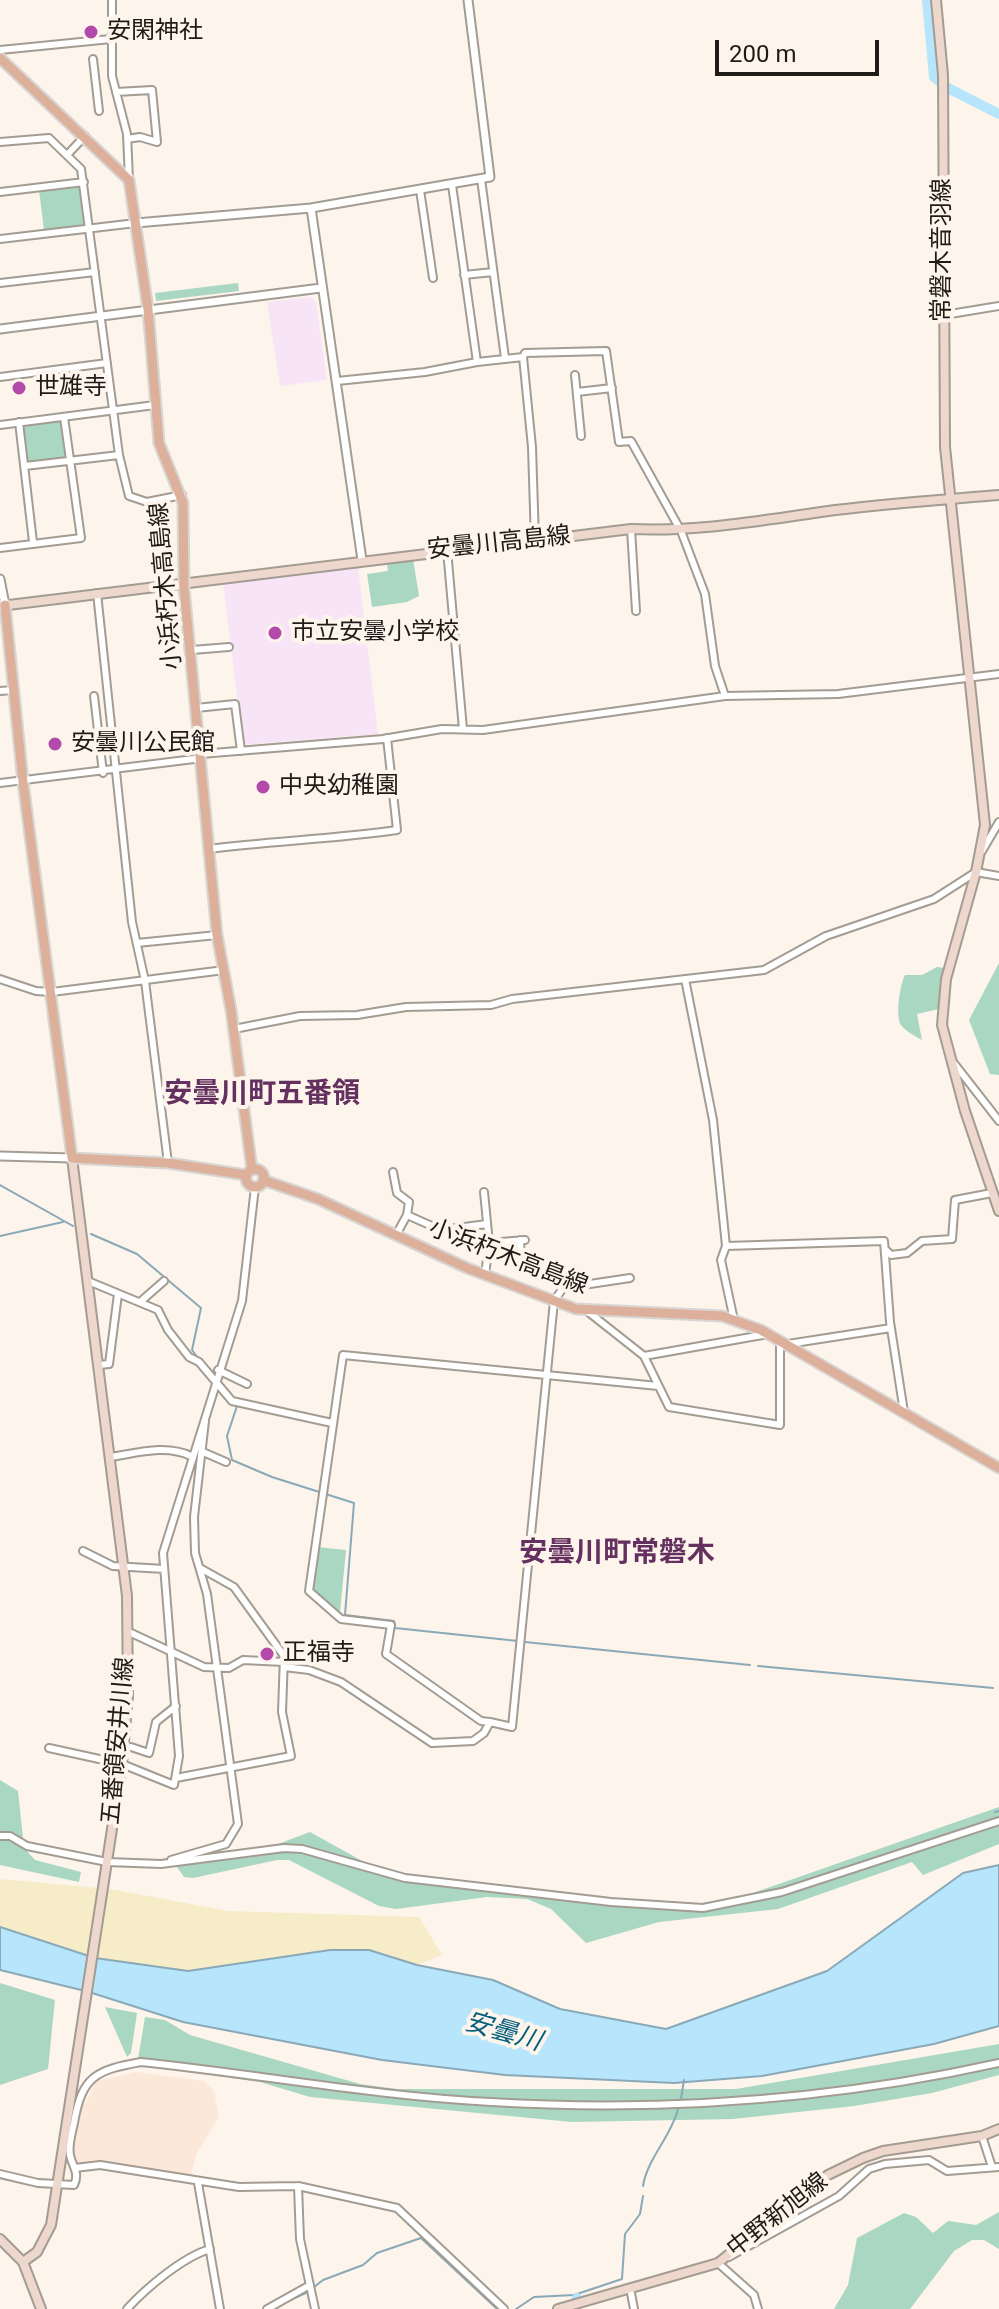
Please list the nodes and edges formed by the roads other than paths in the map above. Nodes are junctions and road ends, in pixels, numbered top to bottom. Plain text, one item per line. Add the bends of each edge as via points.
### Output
1 (112, 0) edge
2 (468, 0) edge
3 (936, 0) edge
4 (111, 39) junction
5 (0, 50) edge
6 (0, 58) edge
7 (93, 59) dead end
8 (112, 76) junction
9 (95, 77) junction
10 (116, 92) junction
11 (99, 111) dead end
12 (85, 136) junction
13 (127, 139) junction
14 (0, 142) edge
15 (67, 155) junction
16 (481, 179) junction
17 (129, 180) junction
18 (84, 182) junction
19 (452, 185) junction
20 (420, 190) junction
21 (0, 192) edge
22 (311, 208) junction
23 (136, 223) junction
24 (90, 226) junction
25 (0, 239) edge
26 (95, 272) junction
27 (493, 272) junction
28 (464, 275) junction
29 (433, 278) dead end
30 (0, 283) edge
31 (321, 288) junction
32 (999, 306) edge
33 (148, 309) junction
34 (944, 315) junction
35 (101, 317) junction
36 (0, 329) edge
37 (523, 357) junction
38 (505, 358) junction
39 (477, 362) junction
40 (107, 363) junction
41 (575, 375) dead end
42 (0, 377) edge
43 (337, 381) junction
44 (612, 388) junction
45 (577, 392) junction
46 (155, 405) junction
47 (114, 410) junction
48 (64, 417) junction
49 (19, 422) junction
50 (0, 425) edge
51 (581, 436) dead end
52 (119, 455) junction
53 (70, 461) junction
54 (25, 466) junction
55 (182, 495) junction
56 (999, 495) edge
57 (952, 499) junction
58 (631, 529) junction
59 (681, 531) junction
60 (535, 541) junction
61 (33, 542) junction
62 (0, 548) edge
63 (447, 550) junction
64 (362, 560) junction
65 (0, 579) edge
66 (184, 581) junction
67 (97, 593) junction
68 (2, 606) edge
69 (636, 611) dead end
70 (229, 647) dead end
71 (192, 650) junction
72 (999, 674) edge
73 (971, 677) junction
74 (14, 690) junction
75 (0, 691) edge
76 (94, 696) dead end
77 (725, 696) junction
78 (196, 708) junction
79 (463, 729) junction
80 (387, 738) junction
81 (241, 751) junction
82 (201, 756) junction
83 (116, 772) junction
84 (103, 773) junction
85 (23, 782) junction
86 (0, 783) edge
87 (999, 822) edge
88 (209, 849) junction
89 (978, 857) junction
90 (976, 872) junction
91 (999, 876) edge
92 (217, 935) junction
93 (137, 943) junction
94 (224, 970) junction
95 (0, 979) edge
96 (685, 979) junction
97 (145, 981) junction
98 (52, 992) junction
99 (234, 1029) junction
100 (950, 1060) junction
101 (999, 1121) edge
102 (0, 1156) edge
103 (72, 1158) junction
104 (168, 1163) junction
105 (249, 1172) junction
106 (393, 1172) dead end
107 (259, 1183) junction
108 (484, 1192) dead end
109 (992, 1193) junction
110 (999, 1211) edge
111 (407, 1215) junction
112 (487, 1224) junction
113 (396, 1235) junction
114 (489, 1243) junction
115 (726, 1246) junction
116 (885, 1249) junction
117 (521, 1260) dead end
118 (485, 1275) junction
119 (630, 1278) dead end
120 (88, 1281) junction
121 (164, 1281) dead end
122 (118, 1294) junction
123 (554, 1301) junction
124 (140, 1302) junction
125 (587, 1311) junction
126 (734, 1320) junction
127 (891, 1328) junction
128 (768, 1334) junction
129 (783, 1343) junction
130 (644, 1356) junction
131 (99, 1365) junction
132 (218, 1370) junction
133 (547, 1375) junction
134 (214, 1383) junction
135 (247, 1384) dead end
136 (658, 1386) junction
137 (904, 1412) junction
138 (204, 1418) junction
139 (332, 1423) junction
140 (203, 1452) junction
141 (191, 1456) junction
142 (111, 1457) junction
143 (226, 1462) dead end
144 (999, 1468) edge
145 (83, 1551) dead end
146 (124, 1566) junction
147 (200, 1568) junction
148 (164, 1569) junction
149 (129, 1632) junction
150 (172, 1653) junction
151 (284, 1664) junction
152 (219, 1669) junction
153 (176, 1706) junction
154 (490, 1722) junction
155 (131, 1747) dead end
156 (49, 1748) dead end
157 (233, 1766) junction
158 (121, 1769) junction
159 (176, 1778) junction
160 (999, 1821) edge
161 (0, 1836) edge
162 (107, 1861) junction
163 (167, 1863) junction
164 (999, 2063) edge
165 (999, 2129) edge
166 (982, 2136) junction
167 (863, 2158) junction
168 (995, 2167) edge
169 (75, 2168) junction
170 (869, 2169) junction
171 (0, 2174) edge
172 (198, 2183) junction
173 (55, 2185) junction
174 (298, 2186) junction
175 (0, 2239) edge
176 (210, 2249) junction
177 (722, 2261) junction
178 (23, 2262) junction
179 (310, 2285) junction
180 (630, 2288) junction
181 (580, 2306) edge
182 (219, 2308) edge
183 (41, 2309) edge
184 (127, 2309) edge
185 (210, 2309) edge
186 (267, 2309) edge
187 (315, 2309) edge
188 (504, 2309) edge
189 (558, 2309) edge
190 (634, 2309) edge
191 (758, 2309) edge

1 - 4 street
2 - 16 street via 491,169 490,177
3 - 34 main road, 常磐木音羽線 via 943,75
4 - 5 street
4 - 8 street
6 - 12 main road
7 - 9 street
8 - 9 street
8 - 10 street
9 - 11 street
10 - 13 street
10 - 13 street via 152,90 157,142
12 - 15 street
12 - 17 main road
13 - 17 street
14 - 15 street via 49,138
15 - 18 street via 81,169
16 - 19 street
16 - 27 street
17 - 23 main road, 小浜朽木高島線
18 - 21 street
18 - 24 street
19 - 20 street
19 - 28 street
20 - 22 street
20 - 29 street
22 - 23 street
22 - 31 street
23 - 24 street
23 - 33 main road, 小浜朽木高島線
24 - 25 street
24 - 26 street
26 - 30 street
26 - 35 street
27 - 28 street
27 - 38 street
28 - 39 street
31 - 33 street
31 - 43 street
32 - 34 street
33 - 35 street
33 - 46 main road, 小浜朽木高島線
34 - 57 main road, 常磐木音羽線 via 945,447
35 - 36 street
35 - 40 street
37 - 38 street
37 - 44 street via 606,351
37 - 60 street
38 - 39 street
39 - 43 street
40 - 42 street
40 - 47 street
41 - 45 street
43 - 64 street
44 - 45 street
44 - 59 street via 619,442 631,441
45 - 51 street
46 - 47 street
46 - 55 main road, 小浜朽木高島線 via 159,443
47 - 48 street
47 - 52 street
48 - 49 street
48 - 53 street
49 - 50 street
49 - 54 street
52 - 53 street
52 - 55 street via 129,496 147,502
53 - 54 street
53 - 61 street via 81,538
54 - 61 street
55 - 66 main road, 小浜朽木高島線
56 - 57 main road, 安曇川高島線
57 - 59 main road, 安曇川高島線
57 - 73 main road, 常磐木音羽線
58 - 59 main road, 安曇川高島線
58 - 60 main road, 安曇川高島線
58 - 69 street
59 - 77 street via 709,610 715,666
60 - 63 main road, 安曇川高島線
61 - 62 street
63 - 64 main road, 安曇川高島線
63 - 79 street
64 - 66 main road, 安曇川高島線
65 - 68 street
66 - 67 main road, 安曇川高島線
66 - 71 main road, 小浜朽木高島線
67 - 68 main road, 安曇川高島線
67 - 83 street
68 - 74 main road
70 - 71 street
71 - 78 main road, 小浜朽木高島線
72 - 73 street
73 - 77 street via 838,694
73 - 89 main road, 常磐木音羽線 via 985,825
74 - 75 street
74 - 85 main road
76 - 84 street
77 - 79 street
78 - 81 street via 235,704
78 - 82 main road, 小浜朽木高島線
79 - 80 street
80 - 81 street
80 - 88 street via 397,830
81 - 82 street
82 - 83 street
82 - 88 main road, 小浜朽木高島線
83 - 84 street
83 - 93 street
84 - 85 street
85 - 86 street
85 - 98 main road
87 - 89 street
88 - 92 main road, 小浜朽木高島線
89 - 90 main road, 常磐木音羽線
90 - 91 street
90 - 96 street via 934,899 826,936 764,970
90 - 100 main road, 常磐木音羽線 via 946,979 942,1025
92 - 93 street
92 - 94 main road, 小浜朽木高島線
93 - 97 street
94 - 97 street
94 - 99 main road, 小浜朽木高島線
95 - 98 street
96 - 99 street via 491,1005 300,1016
96 - 115 street via 713,1120
97 - 98 street
97 - 104 street
98 - 103 main road
99 - 105 main road, 小浜朽木高島線
100 - 101 street
100 - 109 main road, 常磐木音羽線
102 - 103 street
103 - 104 main road
103 - 120 main road, 五番領安井川線
104 - 105 main road
105 - 107 main road, 小浜朽木高島線 via 260,1172
105 - 107 main road, 小浜朽木高島線 via 247,1183
106 - 111 street via 397,1193 409,1202
107 - 113 main road, 小浜朽木高島線 via 318,1199
107 - 132 street via 242,1301
108 - 112 street
109 - 110 main road, 常磐木音羽線
109 - 116 street via 955,1200 952,1239 922,1241 899,1256
111 - 112 street via 441,1230
111 - 113 street
112 - 114 street
113 - 118 main road, 小浜朽木高島線
114 - 117 street via 522,1240
114 - 118 street
115 - 116 street via 884,1241
115 - 126 street via 721,1260
116 - 127 street
118 - 123 main road, 小浜朽木高島線
119 - 123 street via 563,1288
120 - 122 street
120 - 131 main road, 五番領安井川線
121 - 124 street
122 - 124 street
122 - 131 street via 109,1364
123 - 125 main road, 小浜朽木高島線
123 - 133 street
124 - 134 street via 158,1310 168,1330
125 - 126 main road, 小浜朽木高島線
125 - 130 street
126 - 128 main road, 小浜朽木高島線
127 - 129 street
127 - 137 street
128 - 129 main road, 小浜朽木高島線
128 - 130 street
129 - 136 street via 780,1425 669,1407
129 - 137 main road, 小浜朽木高島線
130 - 136 street
131 - 142 main road, 五番領安井川線
132 - 134 street
132 - 135 street
133 - 136 street
133 - 139 street via 343,1355
133 - 154 street via 514,1721 512,1727
134 - 138 street
134 - 139 street via 232,1401
137 - 144 main road, 小浜朽木高島線
138 - 140 street
138 - 141 street
139 - 154 street via 309,1591 341,1619 391,1625 386,1654 481,1721
140 - 143 street
140 - 147 street via 194,1517
141 - 142 street via 158,1450
141 - 148 street via 164,1540
142 - 146 main road, 五番領安井川線
145 - 146 street via 106,1564
146 - 148 street
146 - 149 main road, 五番領安井川線
147 - 151 street via 234,1587 264,1625
147 - 152 street
148 - 150 street
149 - 150 street
149 - 158 main road, 五番領安井川線
150 - 152 street
150 - 153 street
151 - 152 street via 243,1660
151 - 154 street via 341,1682 432,1743 473,1741
151 - 157 street via 282,1712 291,1756
152 - 157 street
153 - 155 street via 156,1722 149,1753
153 - 159 street
156 - 158 street
157 - 159 street
157 - 163 street via 235,1835 215,1848
158 - 159 street via 174,1785
158 - 162 main road, 五番領安井川線
160 - 163 street via 782,1892 703,1908 405,1878 302,1849
161 - 162 street
162 - 163 street
162 - 173 main road, 五番領安井川線
164 - 169 street via 871,2086 647,2106 478,2101 141,2062 90,2078 70,2142
165 - 166 main road, 中野新旭線
166 - 167 main road, 中野新旭線
166 - 168 street
167 - 170 street
167 - 177 main road, 中野新旭線 via 828,2175
168 - 170 street via 947,2171 929,2160
169 - 172 street via 100,2165
169 - 173 street via 74,2185
170 - 177 street via 839,2196
171 - 173 street
172 - 174 street
172 - 176 street
173 - 178 main road, 五番領安井川線 via 46,2240
174 - 179 street via 300,2239
174 - 188 street via 397,2208
175 - 178 main road
176 - 182 street
176 - 184 street via 143,2291
177 - 180 main road, 中野新旭線
177 - 191 street via 754,2295
178 - 183 main road
179 - 186 street
179 - 187 street
180 - 181 main road, 中野新旭線
180 - 190 street
181 - 189 main road, 中野新旭線
182 - 185 street

